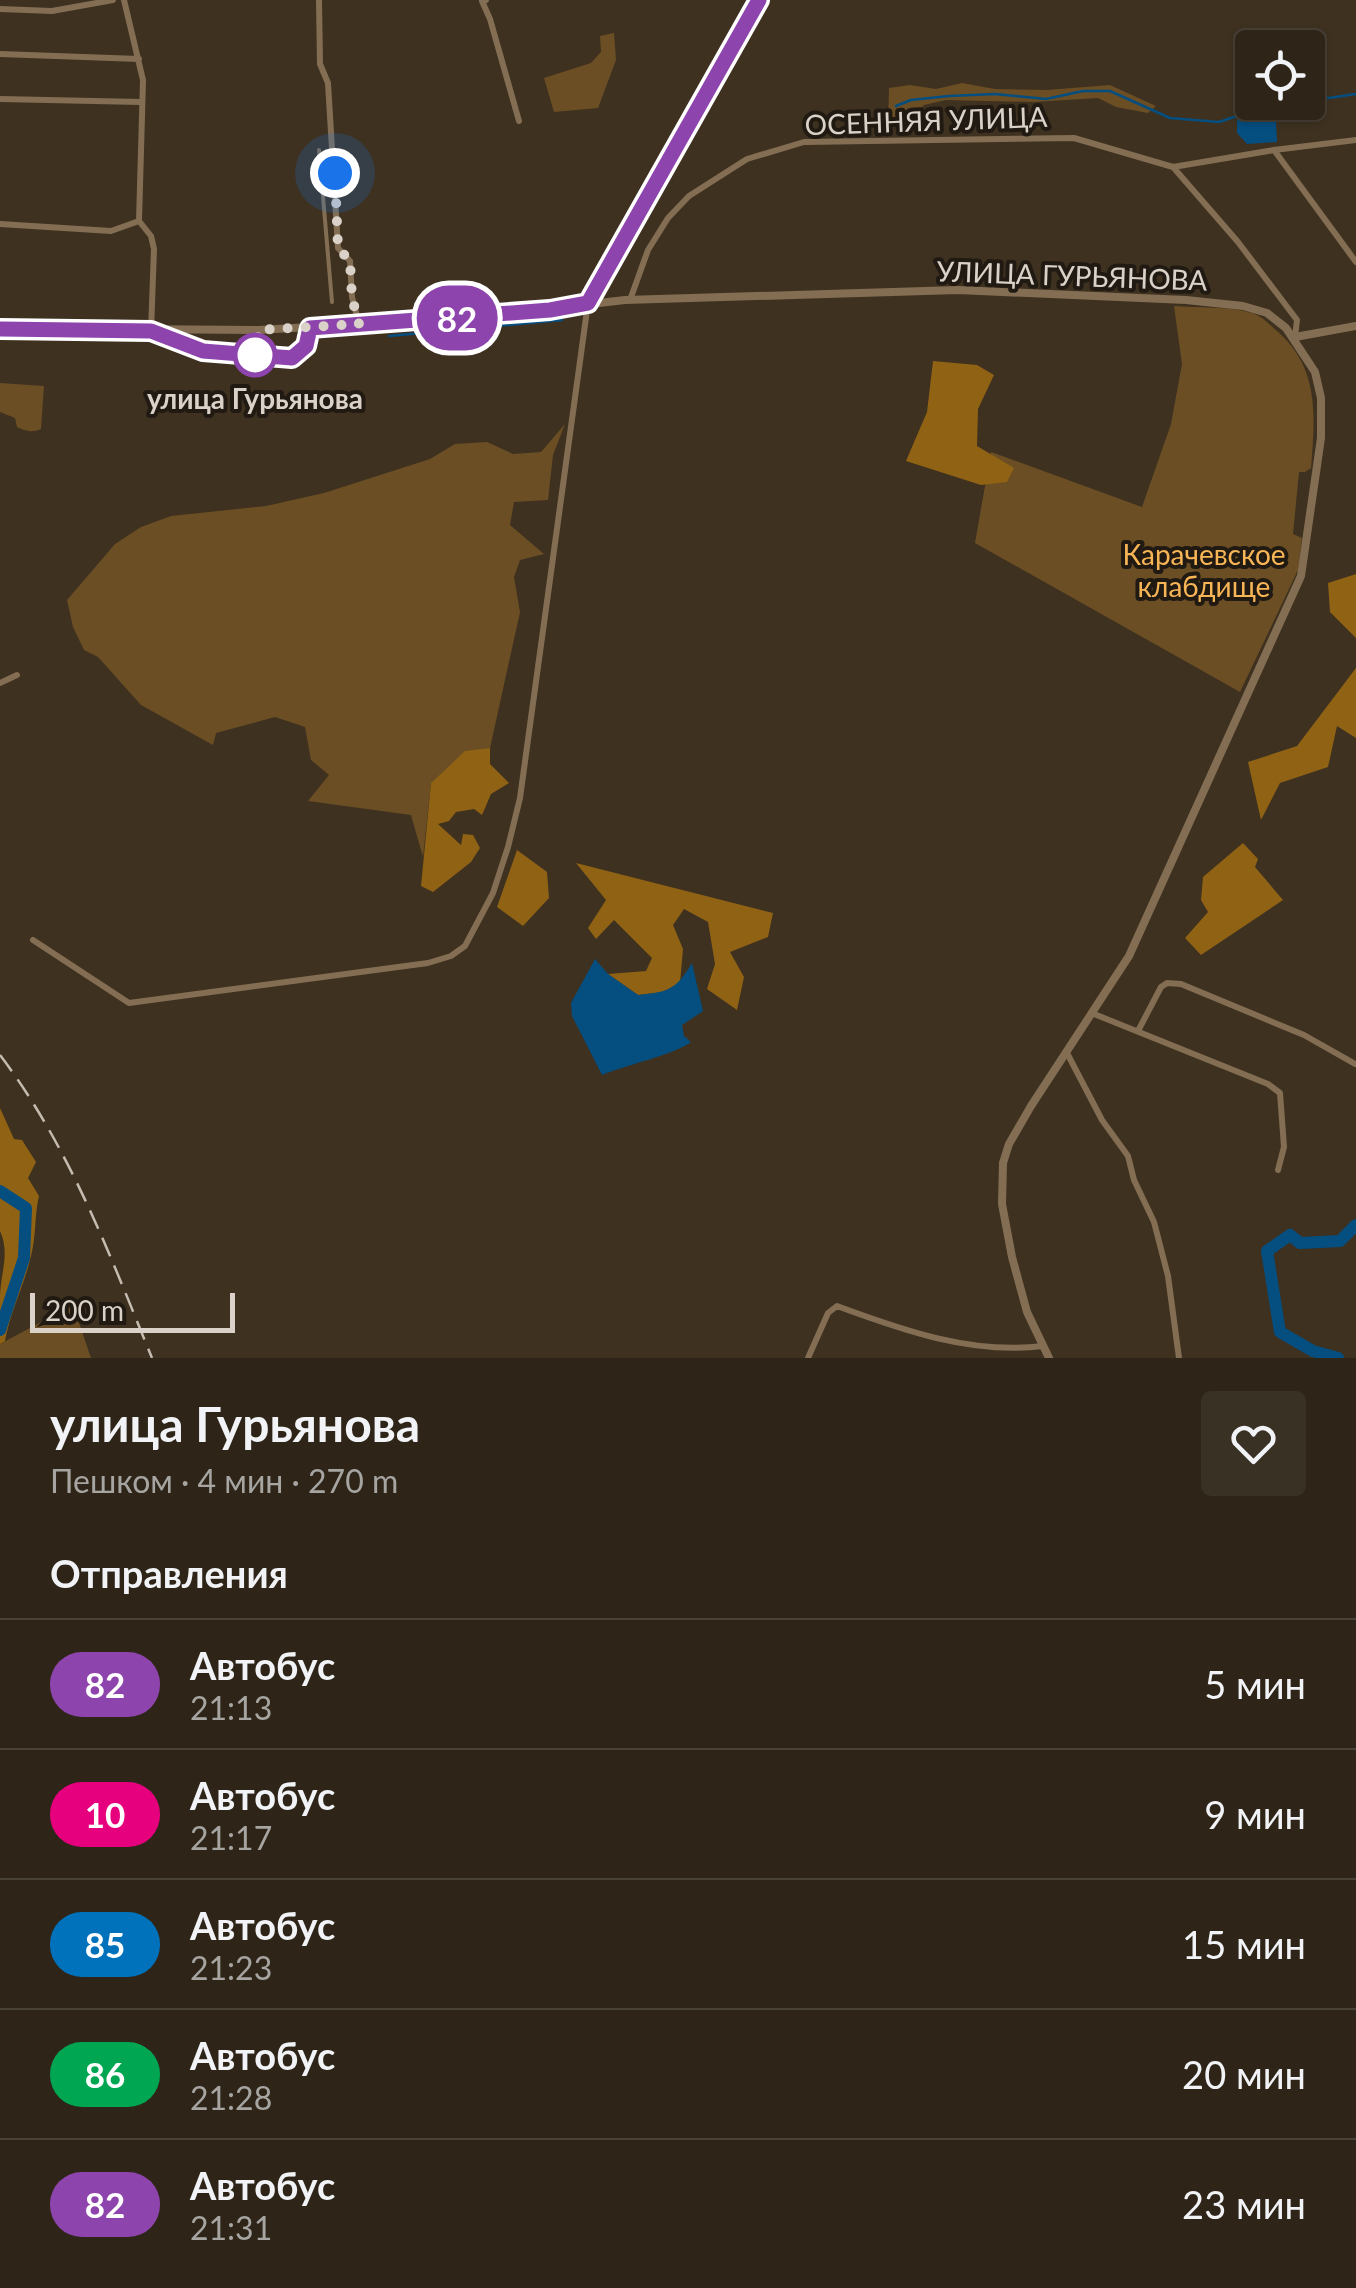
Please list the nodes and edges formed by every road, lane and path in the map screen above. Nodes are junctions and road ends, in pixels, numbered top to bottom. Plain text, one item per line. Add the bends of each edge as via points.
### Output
1 (113, 0) edge
2 (124, 0) edge
3 (319, 0) edge
4 (486, 0) edge
5 (759, 0) edge
6 (0, 9) edge
7 (0, 54) edge
8 (139, 58) junction
9 (0, 99) edge
10 (141, 102) junction
11 (519, 121) dead end
12 (1356, 140) edge
13 (319, 150) dead end
14 (1274, 150) junction
15 (1173, 167) junction
16 (139, 221) junction
17 (0, 224) edge
18 (1356, 262) edge
19 (630, 300) junction
20 (332, 302) dead end
21 (588, 303) junction
22 (359, 324) junction
23 (1356, 326) edge
24 (0, 328) edge
25 (151, 331) junction
26 (1295, 336) junction
27 (17, 675) dead end
28 (0, 683) edge
29 (33, 940) dead end
30 (1094, 1014) junction
31 (1138, 1032) junction
32 (1067, 1052) junction
33 (1355, 1064) edge
34 (1278, 1170) dead end
35 (1043, 1346) junction
36 (808, 1358) edge
37 (1050, 1358) edge
38 (1179, 1358) edge

1 - 6 street via 52,11
2 - 8 street
3 - 22 street via 338,248 350,261
4 - 11 street
5 - 21 main road
7 - 8 street
8 - 10 street
9 - 10 street
10 - 16 street
12 - 14 street, ОСЕННЯЯ УЛИЦА
13 - 20 street
14 - 15 street, ОСЕННЯЯ УЛИЦА
14 - 18 street
15 - 19 street, ОСЕННЯЯ УЛИЦА via 1074,138 804,142 746,159 688,196 648,250
15 - 26 street via 1297,320
16 - 17 street via 111,231
16 - 25 street via 154,249
19 - 21 street, УЛИЦА ГУРЬЯНОВА
19 - 26 street, УЛИЦА ГУРЬЯНОВА via 958,290 1186,300 1255,308
21 - 22 street, УЛИЦА ГУРЬЯНОВА
21 - 29 street via 520,798 493,893 464,946 428,964 129,1003
22 - 25 street, УЛИЦА ГУРЬЯНОВА
23 - 26 street
24 - 25 street, УЛИЦА ГУРЬЯНОВА
26 - 30 street via 1315,372 1322,412 1301,576 1129,956
27 - 28 street
30 - 31 street
30 - 32 street
31 - 33 street via 1160,987 1181,984 1304,1035
31 - 34 street via 1280,1092 1284,1147
32 - 35 street via 1009,1144 1000,1183 1012,1257
32 - 38 street via 1128,1156 1154,1222
35 - 36 street via 926,1338 837,1306
35 - 37 street

